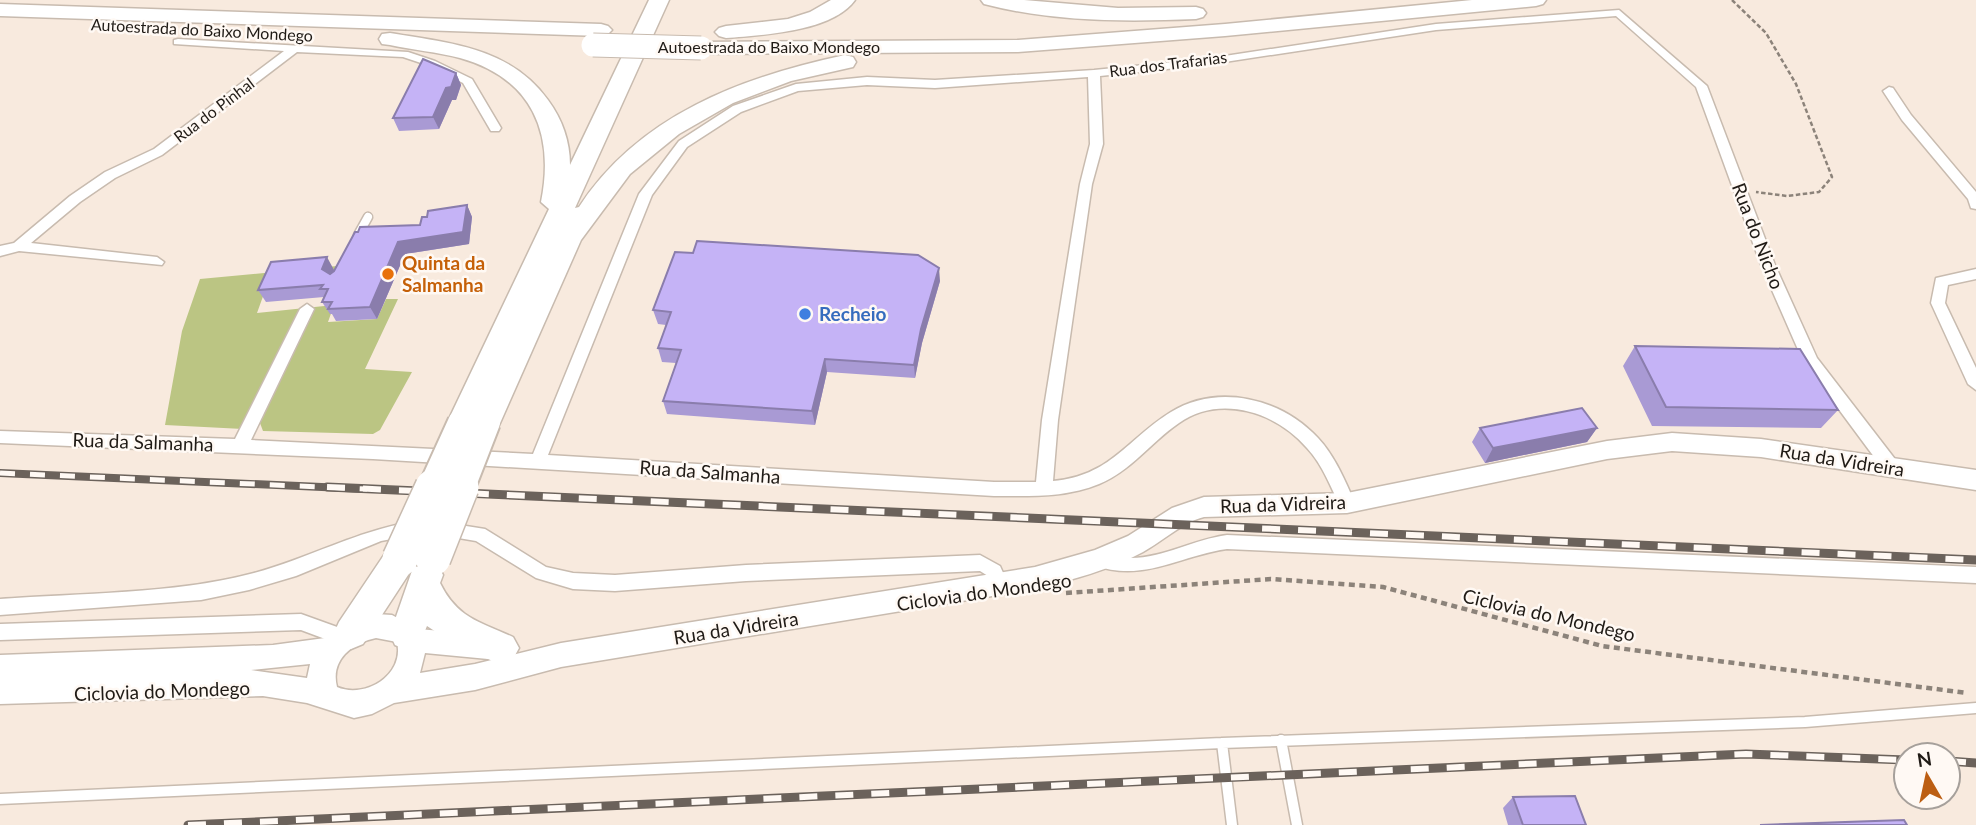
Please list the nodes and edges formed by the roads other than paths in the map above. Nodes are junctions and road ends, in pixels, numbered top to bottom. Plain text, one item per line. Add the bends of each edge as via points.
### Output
1 (659, 0) edge
2 (673, 0) edge
3 (845, 0) edge
4 (991, 0) edge
5 (1378, 0) edge
6 (1536, 0) edge
7 (1284, 8) junction
8 (0, 10) edge
9 (1619, 13) joint
10 (0, 21) edge
11 (597, 38) junction
12 (390, 39) junction
13 (702, 41) junction
14 (177, 42) dead end
15 (1018, 46) junction
16 (295, 48) junction
17 (1094, 73) junction
18 (1889, 91) dead end
19 (495, 128) dead end
20 (1976, 205) edge
21 (368, 216) dead end
22 (574, 233) junction
23 (19, 246) junction
24 (352, 248) edge
25 (0, 250) edge
26 (536, 261) junction
27 (157, 262) dead end
28 (1976, 274) edge
29 (307, 309) dead end
30 (1976, 384) edge
31 (474, 422) junction
32 (0, 437) edge
33 (240, 446) junction
34 (538, 461) junction
35 (1892, 468) junction
36 (1976, 480) edge
37 (1044, 489) junction
38 (1347, 503) junction
39 (1099, 560) junction
40 (418, 567) junction
41 (1976, 575) edge
42 (1000, 586) junction
43 (0, 607) edge
44 (0, 632) edge
45 (409, 638) junction
46 (342, 640) junction
47 (502, 649) junction
48 (561, 655) junction
49 (0, 667) edge
50 (0, 691) edge
51 (389, 691) junction
52 (324, 695) junction
53 (1976, 708) edge
54 (1281, 740) junction
55 (1222, 743) junction
56 (0, 799) edge
57 (1233, 825) edge
58 (1297, 825) edge

1 - 26 highway
2 - 22 highway
3 - 13 highway via 825,15
4 - 7 highway via 1087,14
5 - 7 highway, Autoestrada do Baixo Mondego
6 - 15 highway, Autoestrada do Baixo Mondego
7 - 13 highway, Autoestrada do Baixo Mondego via 1013,31
8 - 11 highway, Autoestrada do Baixo Mondego
9 - 17 street, Rua dos Trafarias via 1436,27 1205,62
9 - 35 street, Rua do Nicho via 1701,86 1768,265 1811,361
10 - 12 highway, Autoestrada do Baixo Mondego
11 - 12 highway, Autoestrada do Baixo Mondego
11 - 13 highway, Autoestrada do Baixo Mondego, bridge
12 - 26 highway via 471,55 507,72 536,95 552,125 559,158 555,196
13 - 15 highway, Autoestrada do Baixo Mondego
14 - 16 street
15 - 22 highway via 863,59 794,72 726,96 669,129 620,170
16 - 19 street via 404,54 431,63 468,81
16 - 23 street, Rua do Pinhal via 158,152 110,175 75,199
17 - 34 street via 1005,81 867,81 796,88 737,109 683,144 646,194
17 - 37 street, Rua dos Trafarias via 1096,165 1086,184
18 - 20 street
21 - 24 lane
22 - 31 highway
23 - 25 street
23 - 27 street
26 - 31 highway
28 - 30 street via 1941,281 1938,303
29 - 33 street
31 - 40 highway, bridge
32 - 33 street, Rua da Salmanha
33 - 34 street, Rua da Salmanha
34 - 37 street, Rua da Salmanha
35 - 36 street, Rua da Vidreira
35 - 38 street, Rua da Vidreira via 1760,448 1672,442 1607,450
37 - 38 street, Rua da Salmanha via 1093,480 1130,456 1175,416 1209,403 1231,402 1252,406 1295,426 1326,461
38 - 39 street, Rua da Vidreira via 1196,510
39 - 41 street via 1133,568 1197,546 1227,542
39 - 42 street, Rua da Vidreira
40 - 45 highway
40 - 46 highway
40 - 47 highway via 438,614
42 - 43 street via 997,573 980,563 615,583 573,581 542,573 479,534 433,528 380,534 296,568 201,592
42 - 48 street, Rua da Vidreira
44 - 46 street via 301,622
45 - 46 street via 389,625 377,625
45 - 47 street
45 - 51 street via 410,666
46 - 49 street via 273,657
46 - 52 street via 320,673
47 - 48 street
48 - 51 street via 475,677
50 - 52 street via 264,683
51 - 52 street via 368,702 346,705
53 - 54 lane via 1805,722
54 - 55 lane
54 - 58 lane
55 - 56 lane
55 - 57 lane

